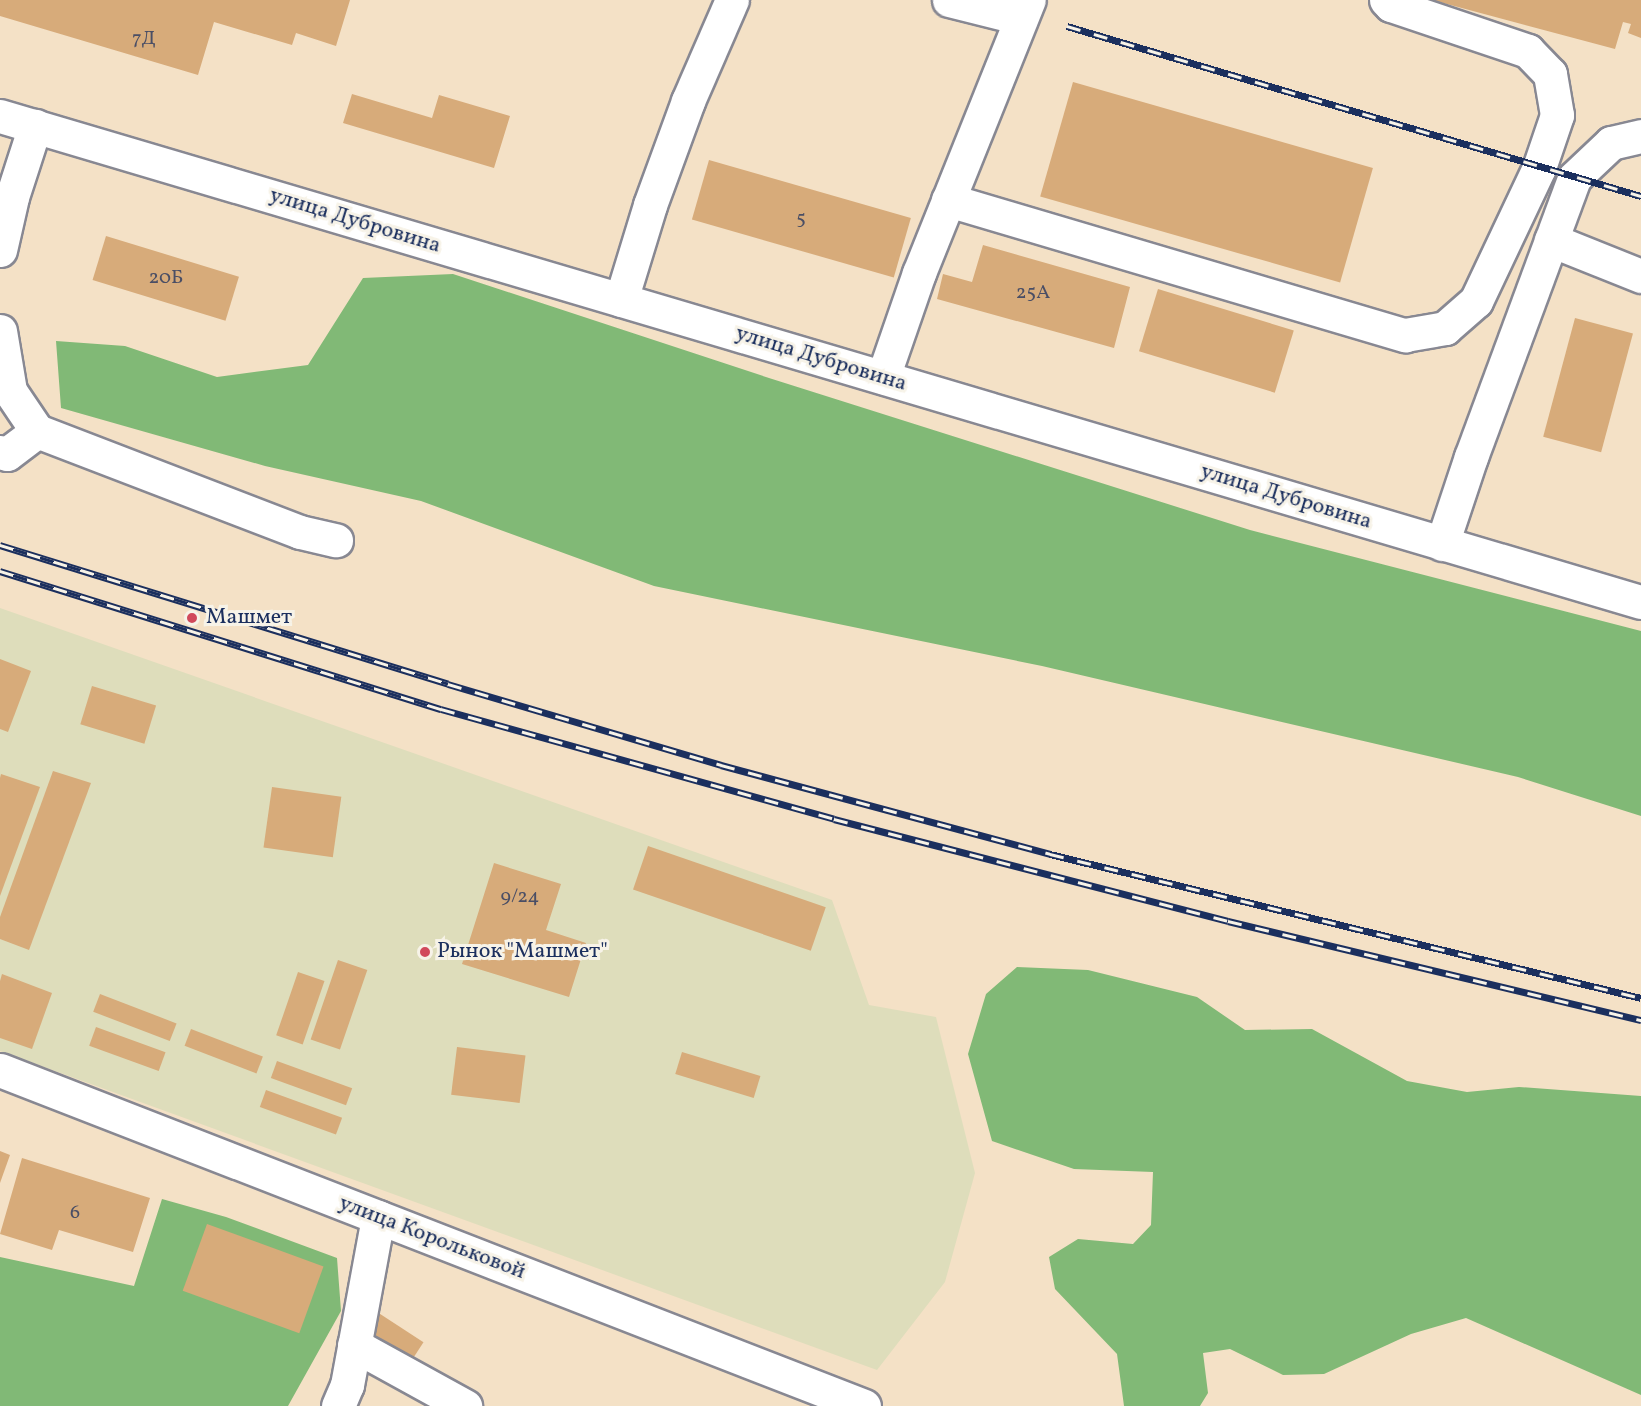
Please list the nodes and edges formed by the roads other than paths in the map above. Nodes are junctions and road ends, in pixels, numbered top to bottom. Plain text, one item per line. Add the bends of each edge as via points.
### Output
1 (732, 0) edge
2 (949, 0) edge
3 (1386, 0) edge
4 (1025, 9) edge
5 (0, 116) edge
6 (35, 126) junction
7 (1641, 136) edge
8 (948, 200) junction
9 (1551, 240) junction
10 (0, 250) edge
11 (1641, 276) edge
12 (621, 300) junction
13 (0, 331) edge
14 (883, 377) junction
15 (37, 431) junction
16 (0, 452) edge
17 (336, 540) dead end
18 (1442, 543) junction
19 (1641, 602) edge
20 (0, 1070) edge
21 (378, 1217) junction
22 (354, 1345) junction
23 (343, 1404) edge
24 (465, 1406) edge
25 (864, 1406) edge

1 - 12 main road via 687,101
2 - 4 main road
3 - 8 main road via 1391,5 1528,51 1550,74 1557,115 1539,168 1476,300 1445,328 1405,335
4 - 8 main road
5 - 6 main road, улица Дубровина
6 - 10 main road
6 - 12 main road, улица Дубровина
7 - 9 main road via 1611,143 1574,178
8 - 14 main road
9 - 11 main road
9 - 18 main road
12 - 14 main road, улица Дубровина
13 - 15 main road via 10,391
14 - 18 main road, улица Дубровина
15 - 16 main road via 7,454
15 - 17 main road via 289,528
18 - 19 main road, улица Дубровина
20 - 21 main road, улица Корольковой
21 - 22 main road
21 - 25 main road, улица Корольковой
22 - 23 main road
22 - 24 main road

